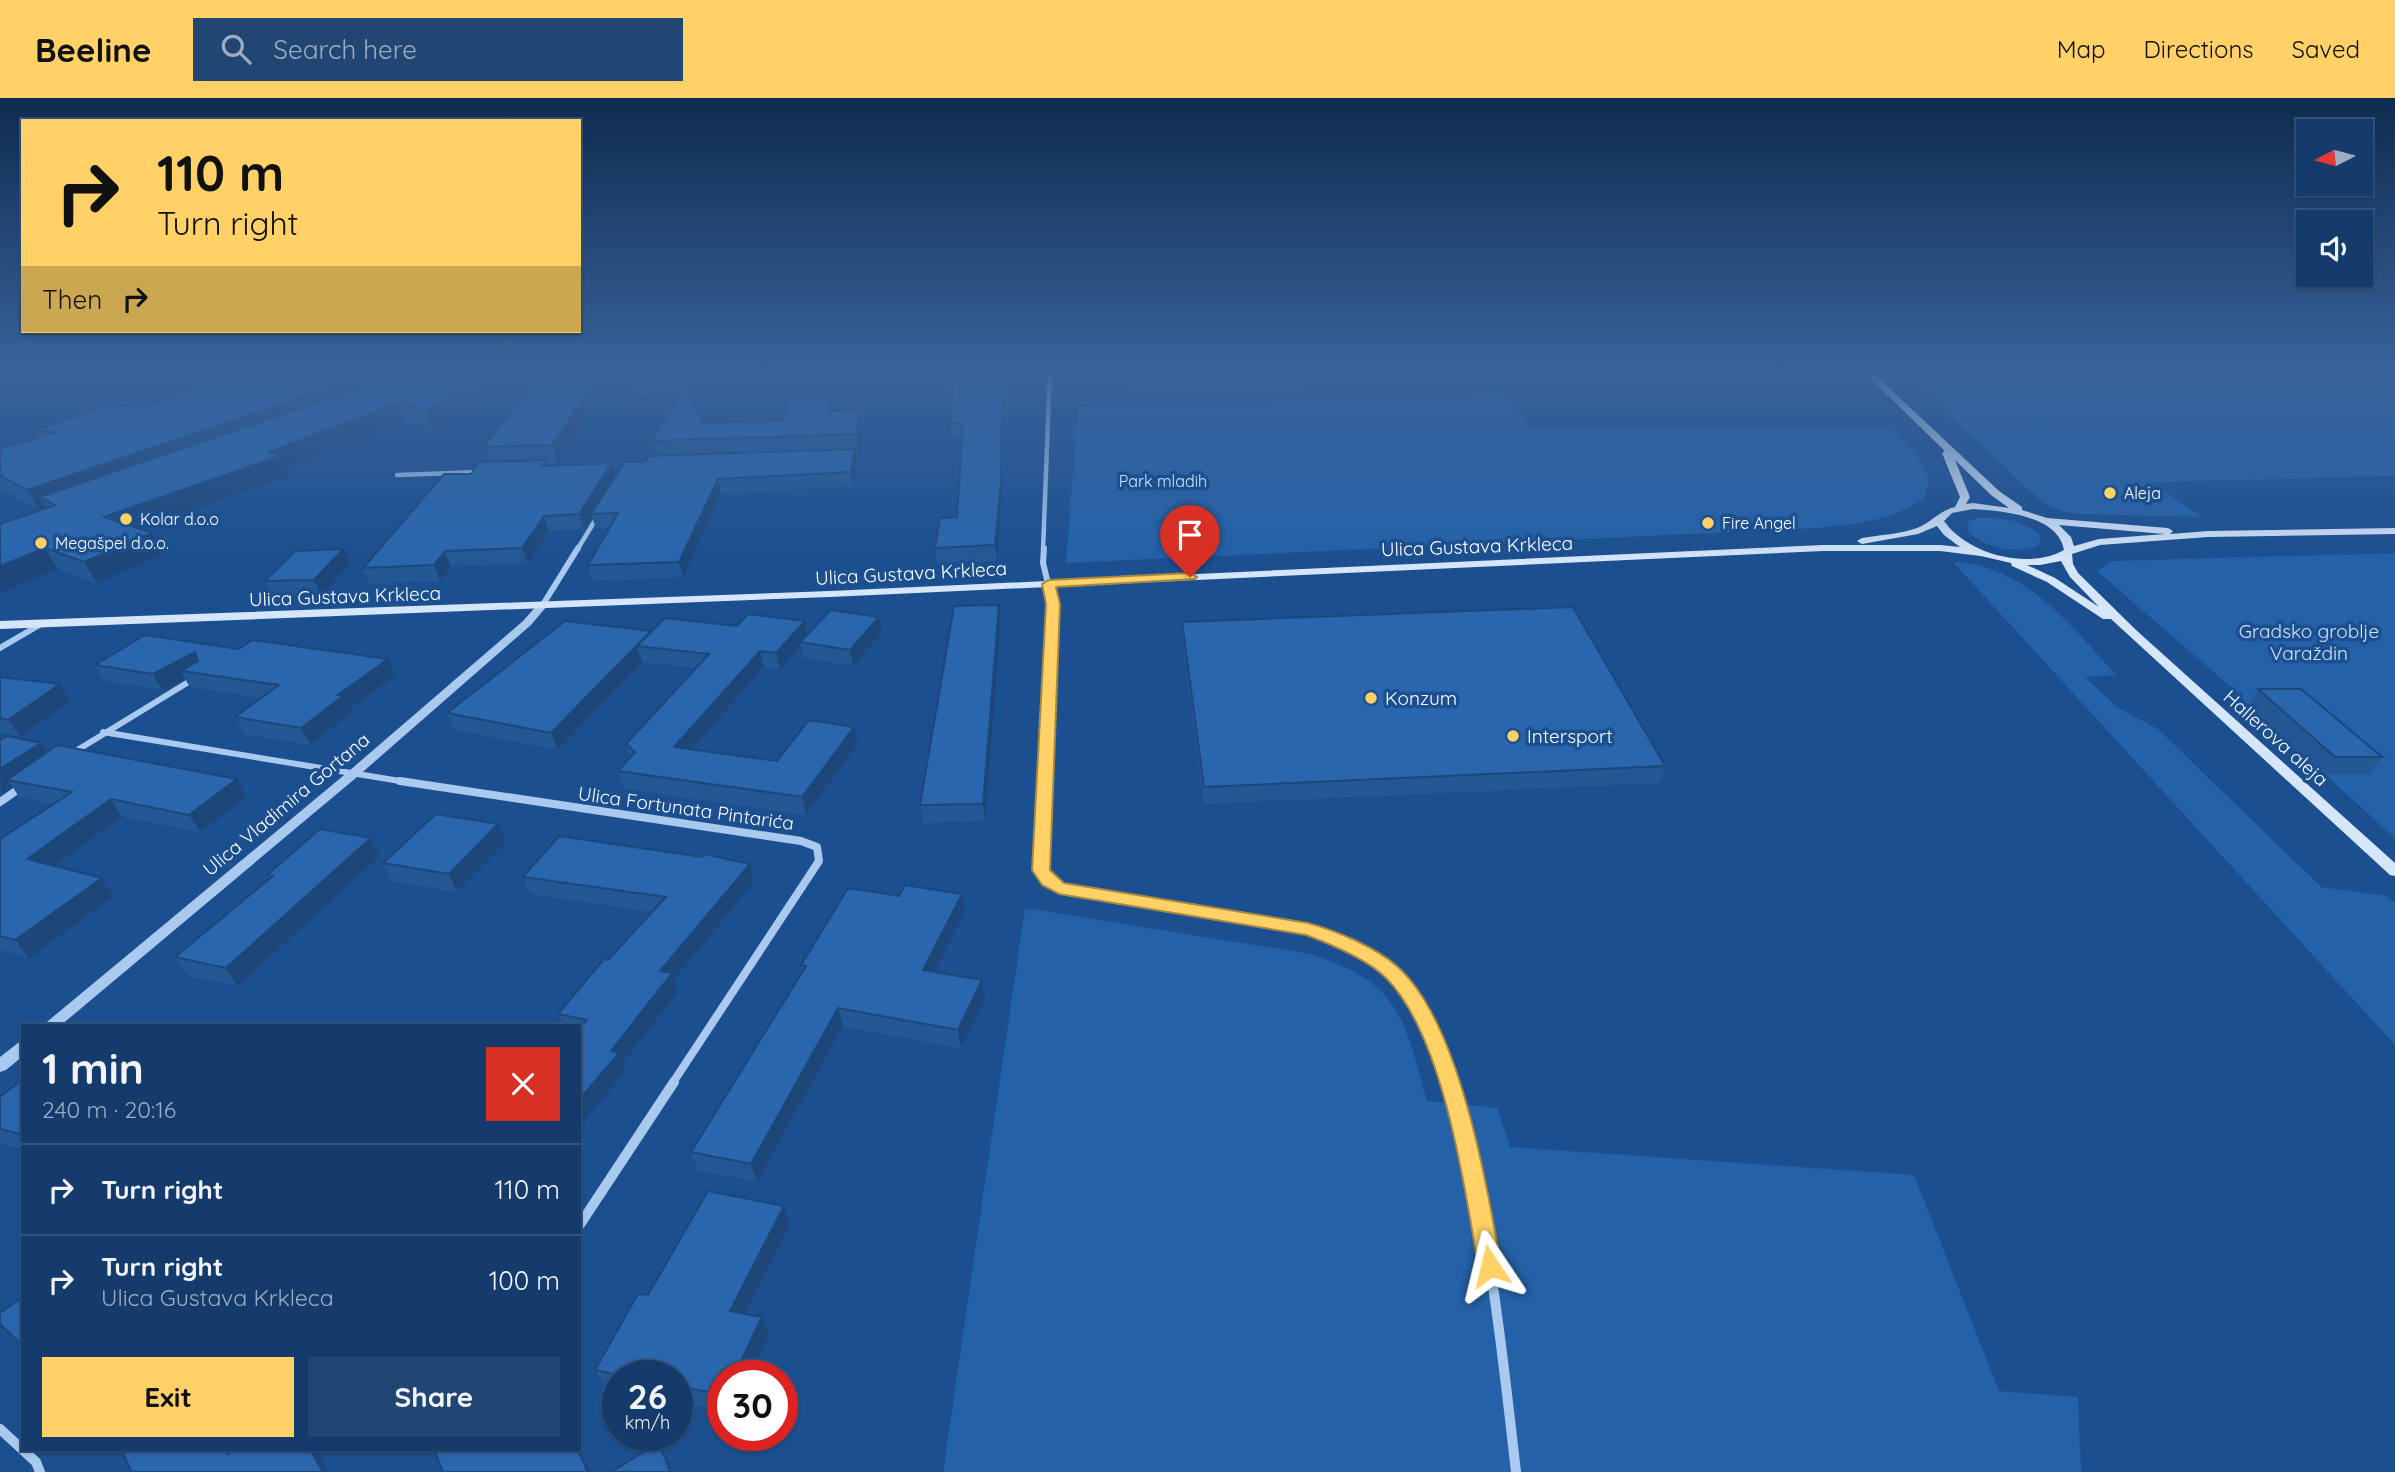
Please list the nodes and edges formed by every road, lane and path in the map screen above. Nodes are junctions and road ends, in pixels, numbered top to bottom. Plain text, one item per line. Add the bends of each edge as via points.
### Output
1 (1048, 433) edge
2 (1932, 433) edge
3 (1939, 440) junction
4 (492, 472) edge
5 (397, 475) dead end
6 (607, 502) edge
7 (1959, 508) junction
8 (2026, 514) junction
9 (2040, 519) junction
10 (1939, 522) junction
11 (2395, 531) edge
12 (2208, 534) junction
13 (1823, 548) junction
14 (2068, 552) junction
15 (1983, 554) junction
16 (2003, 559) junction
17 (1049, 584) junction
18 (542, 606) junction
19 (42, 624) junction
20 (0, 625) edge
21 (2132, 633) junction
22 (0, 648) edge
23 (202, 674) edge
24 (103, 732) junction
25 (69, 755) edge
26 (352, 774) junction
27 (34, 779) edge
28 (0, 802) edge
29 (2395, 871) edge
30 (51, 1024) edge
31 (21, 1049) edge
32 (0, 1066) edge
33 (581, 1223) edge
34 (0, 1429) edge
35 (21, 1448) edge
36 (24, 1451) edge
37 (40, 1472) edge
38 (1516, 1472) edge

1 - 17 street via 1043,563
2 - 3 main road
3 - 7 main road via 1964,491
3 - 8 main road
4 - 5 street
6 - 18 street
7 - 8 main road via 1990,507
7 - 10 main road, Ulica Gustava Krkleca via 1942,515
8 - 9 main road
9 - 12 main road
9 - 14 main road, Hallerova aleja via 2065,535 2070,543
10 - 13 main road, Ulica Gustava Krkleca via 1918,531
10 - 15 main road via 1951,538
11 - 12 main road
12 - 14 main road via 2102,542
13 - 15 main road, Ulica Gustava Krkleca via 1940,548
13 - 17 main road, Ulica Gustava Krkleca
14 - 16 main road via 2042,561
14 - 21 main road, Hallerova aleja via 2067,564 2074,575
15 - 16 main road
16 - 21 main road, Hallerova aleja via 2051,580
17 - 18 main road, Ulica Gustava Krkleca
17 - 38 street via 1053,604 1041,870 1059,888 1308,929 1367,954 1409,991 1424,1016 1473,1166 1498,1316
18 - 19 main road, Ulica Gustava Krkleca
18 - 26 street, Ulica Vladimira Gortana
19 - 20 main road, Ulica Gustava Krkleca
19 - 22 street
21 - 29 main road, Hallerova aleja
23 - 24 street
24 - 25 street
24 - 26 street
26 - 30 street, Ulica Vladimira Gortana
26 - 33 street, Ulica Fortunata Pintarića via 817,847 818,862
27 - 28 street
31 - 32 street
34 - 35 street
36 - 37 street

